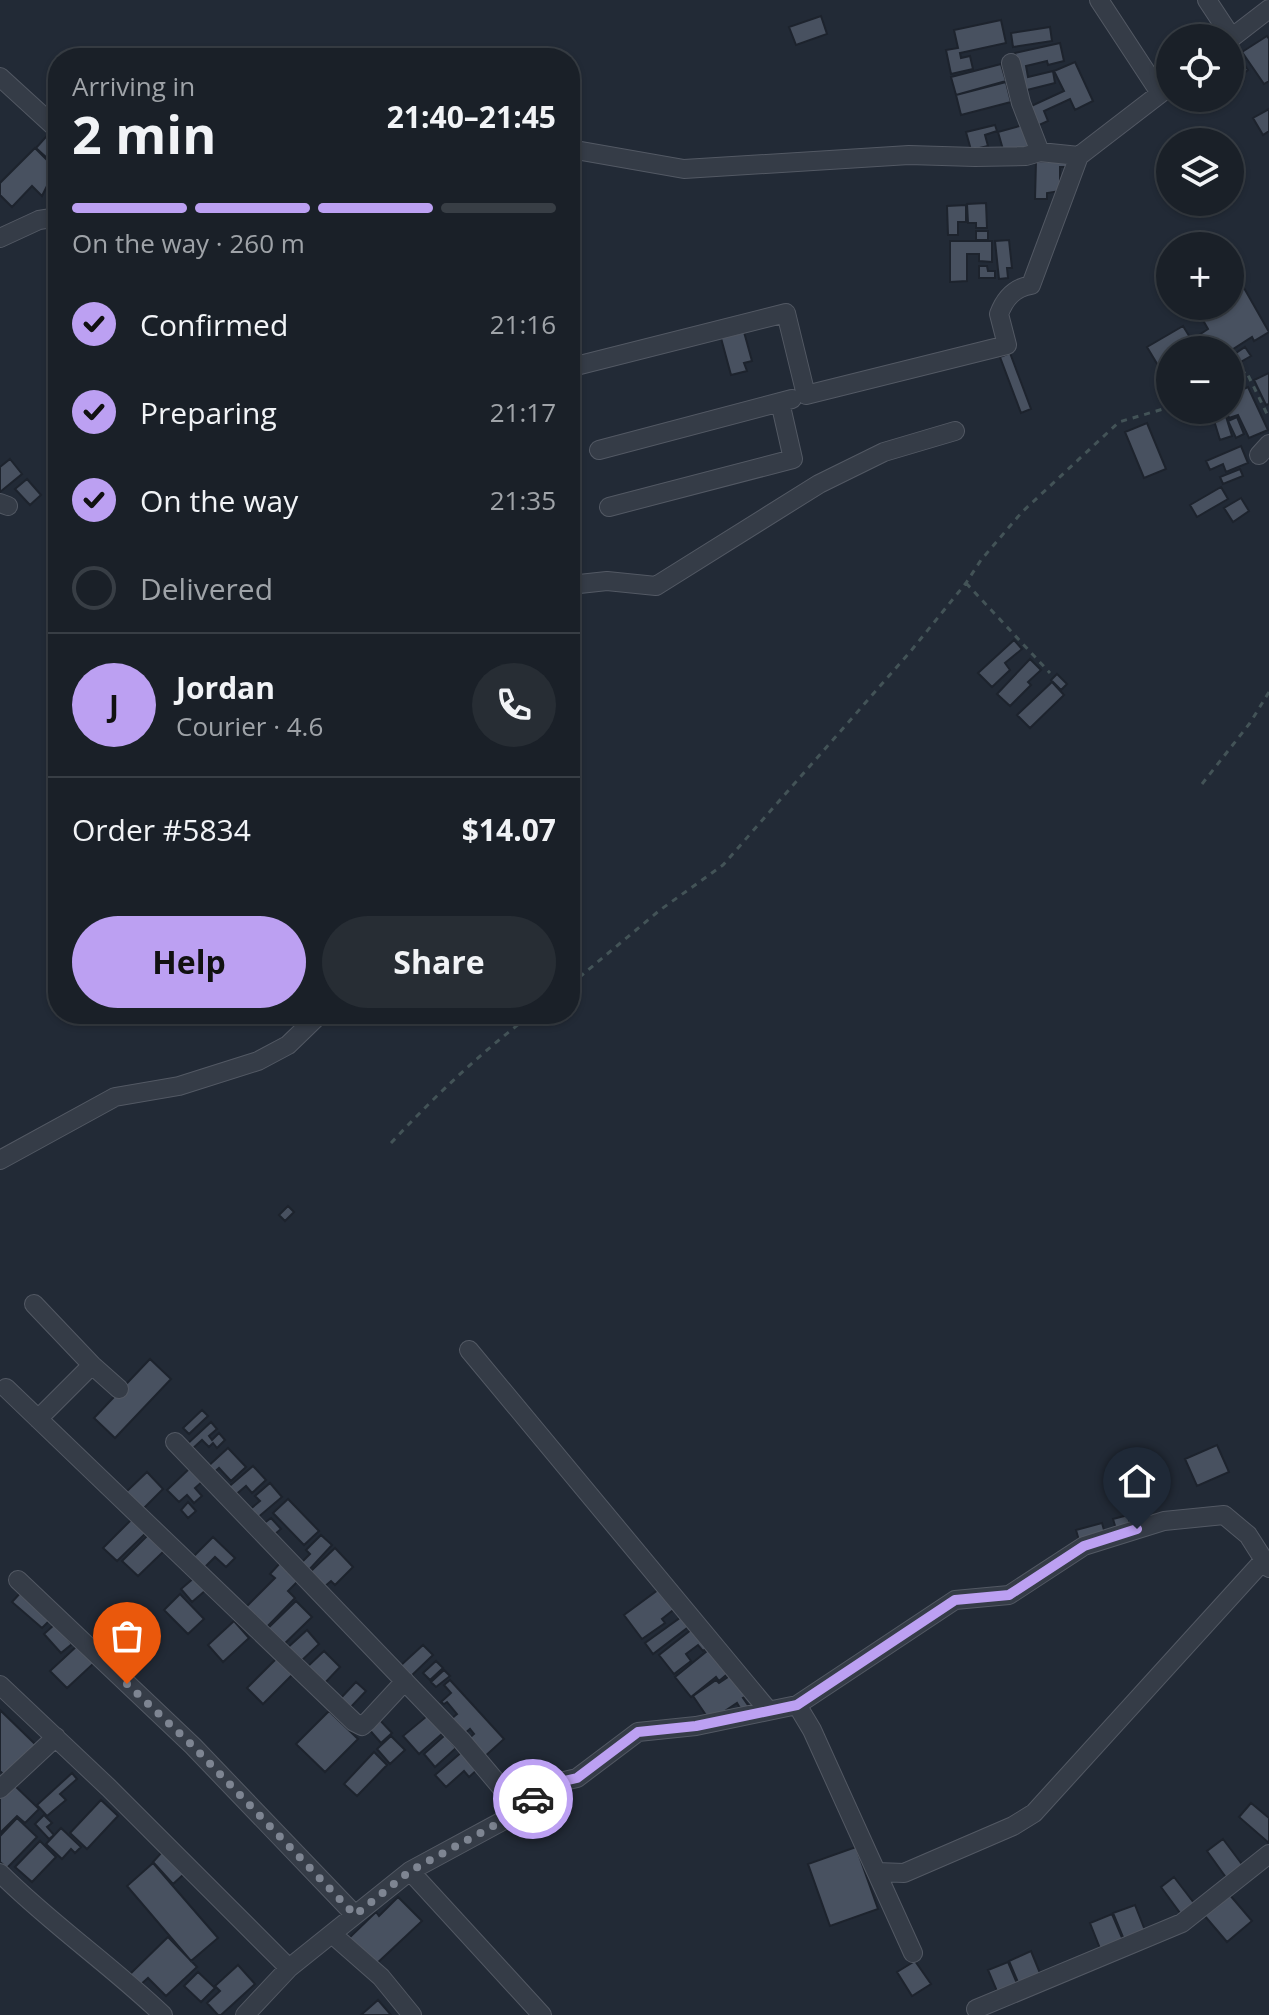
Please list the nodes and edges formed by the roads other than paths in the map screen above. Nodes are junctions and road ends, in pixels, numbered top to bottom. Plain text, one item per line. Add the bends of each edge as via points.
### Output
1 (1099, 0) edge
2 (1207, 0) edge
3 (1269, 9) edge
4 (1222, 24) edge
5 (1244, 29) edge
6 (1011, 63) dead end
7 (0, 77) edge
8 (1156, 78) edge
9 (1156, 97) edge
10 (48, 121) edge
11 (580, 151) edge
12 (1040, 152) junction
13 (1079, 156) junction
14 (48, 219) edge
15 (0, 238) edge
16 (580, 365) edge
17 (806, 395) junction
18 (780, 402) junction
19 (955, 431) dead end
20 (599, 450) dead end
21 (609, 507) dead end
22 (580, 584) edge
23 (310, 1024) edge
24 (0, 1160) edge
25 (34, 1304) dead end
26 (469, 1350) dead end
27 (92, 1365) junction
28 (6, 1388) dead end
29 (119, 1389) dead end
30 (38, 1419) junction
31 (175, 1442) dead end
32 (1266, 1565) edge
33 (18, 1580) dead end
34 (405, 1681) junction
35 (0, 1685) edge
36 (797, 1705) junction
37 (768, 1710) junction
38 (56, 1737) junction
39 (0, 1789) edge
40 (521, 1811) junction
41 (1269, 1854) edge
42 (410, 1871) junction
43 (877, 1872) junction
44 (0, 1873) edge
45 (355, 1915) junction
46 (332, 1934) junction
47 (913, 1953) dead end
48 (289, 1968) junction
49 (976, 2009) dead end
50 (163, 2015) edge
51 (245, 2015) edge
52 (412, 2015) edge
53 (542, 2015) edge

1 - 8 street
2 - 4 street
3 - 5 street
6 - 12 street
7 - 10 street
9 - 13 street
11 - 12 street via 684,169
12 - 13 street
13 - 17 street via 1031,285 1004,302 999,314 1007,345
14 - 15 street
16 - 17 street via 786,313
17 - 18 street
18 - 20 street
18 - 21 street via 793,459
19 - 22 street via 884,452 819,484 656,586
23 - 24 street via 288,1045 258,1061 179,1086 115,1097
25 - 27 street
26 - 37 street
27 - 29 street
27 - 30 street
28 - 30 street
30 - 34 street via 354,1722 362,1726
31 - 34 street
32 - 36 street via 1248,1535 1224,1515 1164,1521 1084,1546 1009,1595 955,1600
32 - 43 street via 1034,1813 904,1873
33 - 45 street via 193,1746
34 - 40 street
35 - 38 street
36 - 37 street
36 - 43 street
37 - 40 street via 638,1732 577,1778 547,1785
38 - 39 street
38 - 48 street
40 - 42 street
41 - 49 street via 1182,1923
42 - 45 street
42 - 53 street
43 - 47 street
44 - 50 street
45 - 46 street
46 - 48 street
46 - 52 street via 381,1977
48 - 51 street

